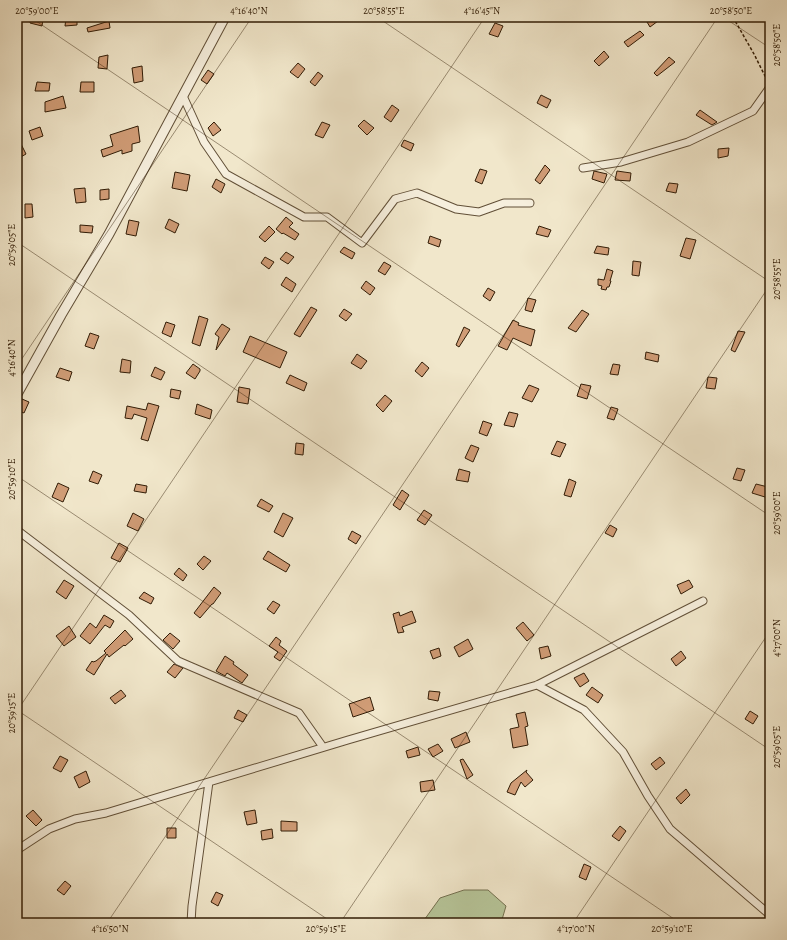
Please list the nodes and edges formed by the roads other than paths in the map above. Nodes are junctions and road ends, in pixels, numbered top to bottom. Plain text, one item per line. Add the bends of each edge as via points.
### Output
1 (225, 17) edge
2 (770, 87) edge
3 (183, 96) junction
4 (583, 168) dead end
5 (530, 203) dead end
6 (17, 394) edge
7 (17, 530) edge
8 (702, 601) dead end
9 (537, 686) junction
10 (323, 747) junction
11 (209, 782) junction
12 (17, 850) edge
13 (770, 915) edge
14 (192, 923) edge

1 - 3 street
2 - 4 street via 753,111 688,142 621,162
3 - 5 street via 204,142 226,174 304,217 327,217 362,243 395,199 417,193 456,209 479,212 504,203
3 - 6 street via 109,234
7 - 10 street via 129,615 178,661 299,713
8 - 9 street
9 - 10 street
9 - 13 street via 584,710 624,752 670,829
10 - 11 street
11 - 12 street via 106,813 75,819 49,829
11 - 14 street via 192,906

